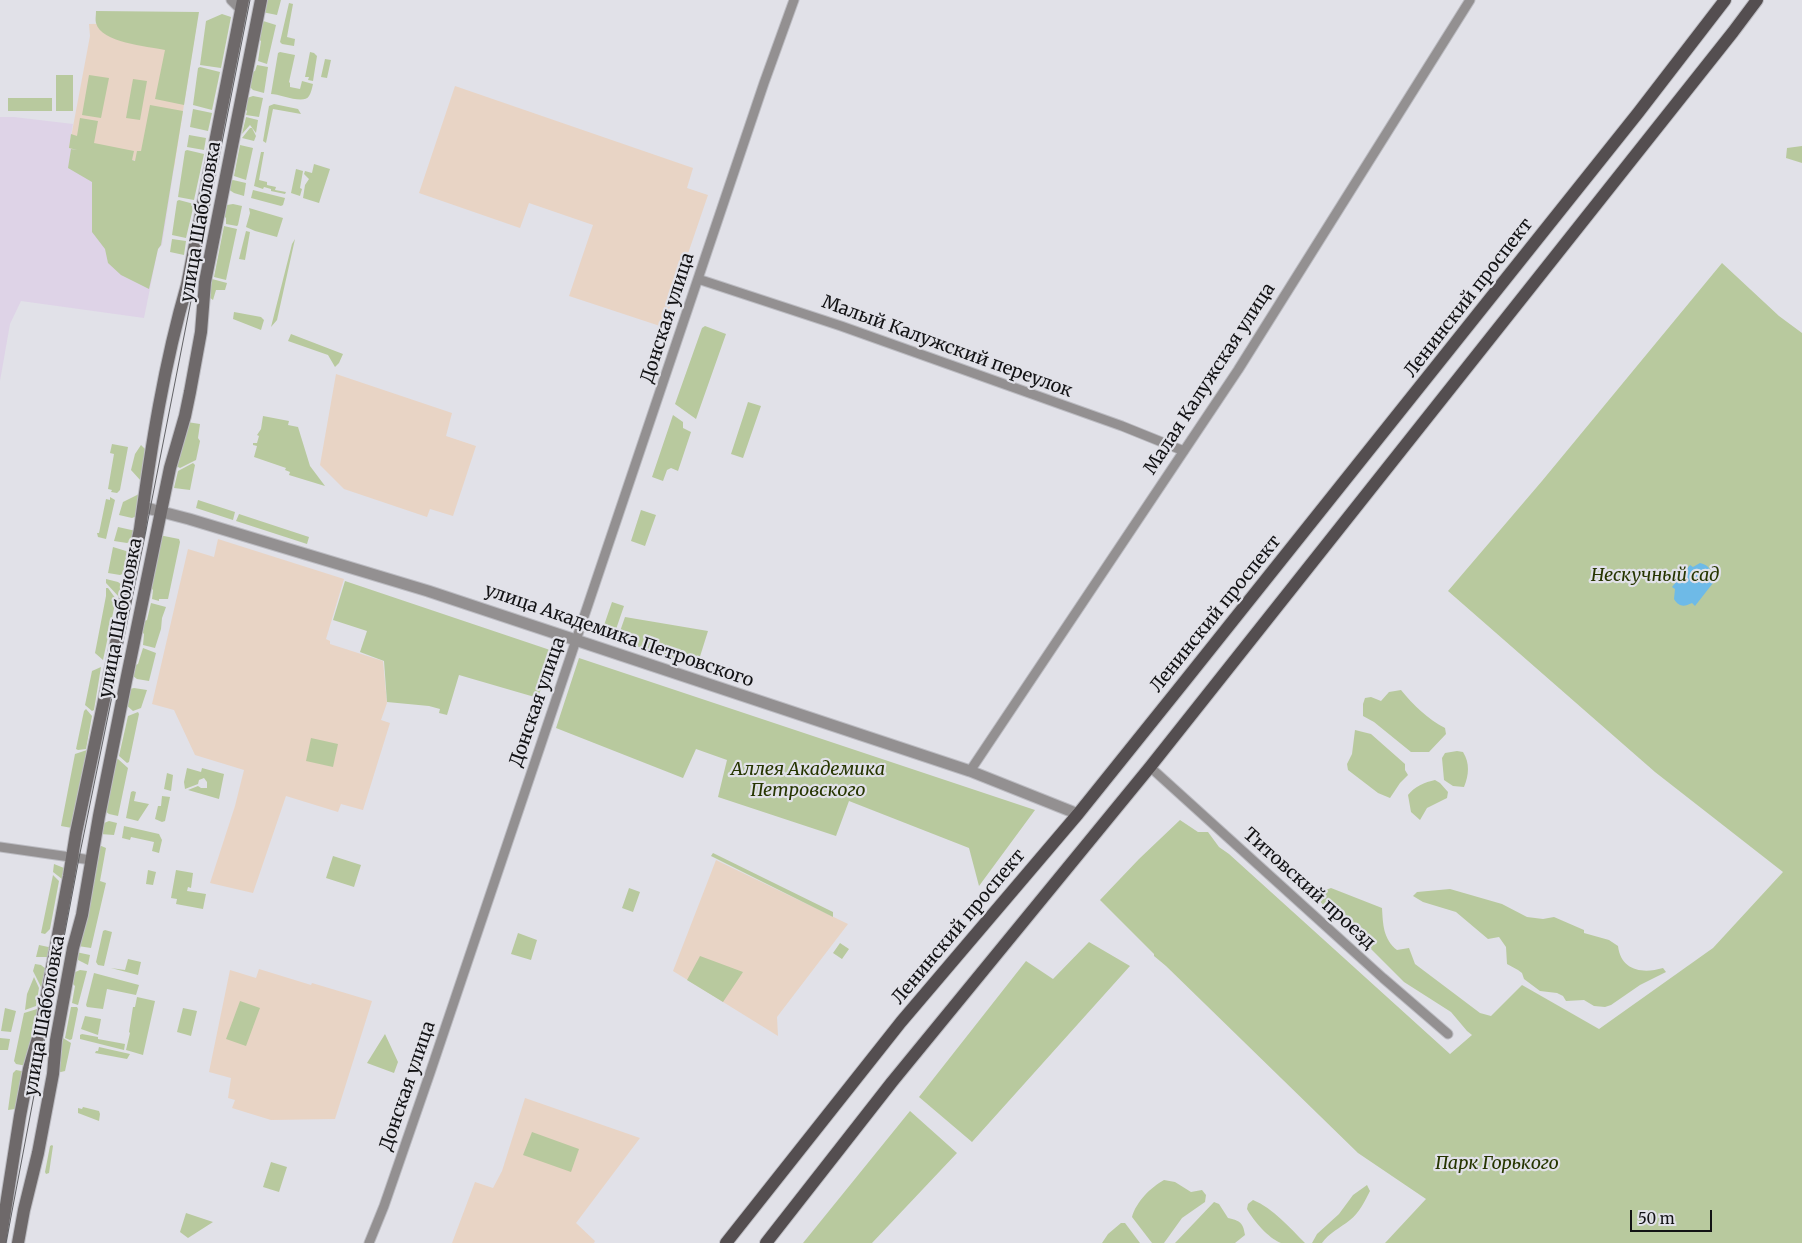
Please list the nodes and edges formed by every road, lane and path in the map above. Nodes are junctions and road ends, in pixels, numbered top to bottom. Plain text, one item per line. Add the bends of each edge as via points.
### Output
1 (231, 0) edge
2 (261, 0) edge
3 (794, 0) edge
4 (1470, 0) edge
5 (1725, 0) edge
6 (1757, 0) edge
7 (242, 5) edge
8 (698, 279) junction
9 (1184, 451) junction
10 (143, 507) junction
11 (160, 511) junction
12 (576, 640) junction
13 (1150, 767) junction
14 (970, 771) junction
15 (1078, 814) junction
16 (76, 833) junction
17 (0, 847) edge
18 (52, 854) junction
19 (72, 857) junction
20 (91, 860) junction
21 (1448, 1034) dead end
22 (0, 1243) edge
23 (18, 1243) edge
24 (369, 1243) edge
25 (726, 1243) edge
26 (766, 1243) edge

1 - 7 street
2 - 11 main road, улица Шаболовка via 205,282 201,332 190,392
3 - 8 street, Донская улица
4 - 9 street, Малая Калужская улица
5 - 15 main road, Ленинский проспект
6 - 13 main road
7 - 10 main road, улица Шаболовка via 187,285 175,328
8 - 9 street, Малый Калужский переулок via 850,329
8 - 12 street, Донская улица
9 - 14 street, Малая Калужская улица
10 - 11 street, улица Академика Петровского
10 - 16 main road, улица Шаболовка
11 - 12 street, улица Академика Петровского via 428,591
11 - 20 main road, улица Шаболовка
12 - 14 street, улица Академика Петровского
12 - 24 street, Донская улица
13 - 21 street, Титовский проезд
13 - 26 main road via 892,1082
14 - 15 street, улица Академика Петровского
15 - 25 main road, Ленинский проспект via 901,1022
16 - 18 street via 66,848
16 - 19 main road, улица Шаболовка
17 - 18 street
18 - 19 street
19 - 20 street
19 - 22 main road, улица Шаболовка via 42,1021 20,1116
20 - 23 main road, улица Шаболовка via 56,1040 42,1134

